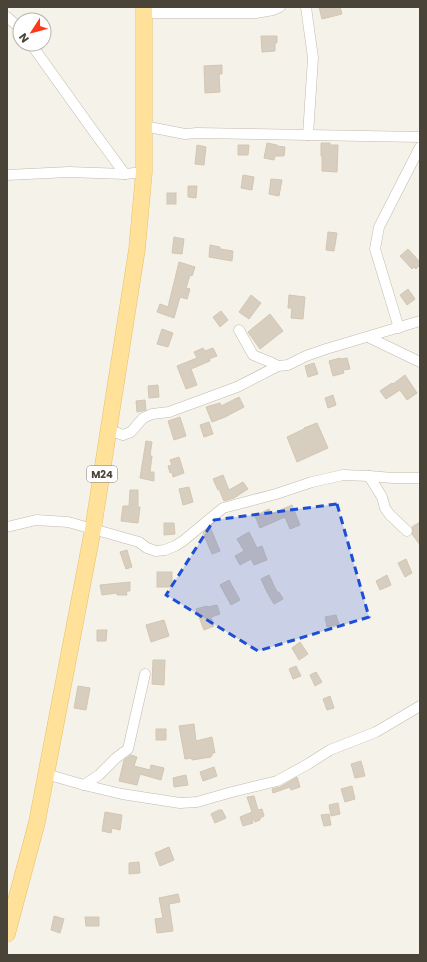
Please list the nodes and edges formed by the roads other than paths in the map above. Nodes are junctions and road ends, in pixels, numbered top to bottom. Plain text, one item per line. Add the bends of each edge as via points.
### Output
1 (280, 7) edge
2 (306, 7) edge
3 (144, 10) edge
4 (37, 52) edge
5 (144, 126) junction
6 (308, 135) junction
7 (420, 137) edge
8 (420, 147) edge
9 (144, 172) junction
10 (125, 174) junction
11 (7, 175) edge
12 (420, 321) edge
13 (399, 328) junction
14 (239, 330) dead end
15 (368, 337) junction
16 (420, 362) edge
17 (278, 366) junction
18 (109, 430) junction
19 (369, 476) junction
20 (420, 478) edge
21 (7, 527) edge
22 (92, 529) junction
23 (407, 531) dead end
24 (145, 674) dead end
25 (420, 706) edge
26 (46, 774) junction
27 (84, 785) junction
28 (7, 934) edge

1 - 3 street via 256,14
2 - 6 street via 313,58
3 - 5 main road, M24
4 - 10 street
5 - 6 street via 185,134
5 - 9 main road, M24
6 - 7 street
8 - 13 street via 379,227 375,249
9 - 10 street
9 - 18 main road, M24 via 138,249
10 - 11 street via 69,172
12 - 13 street
13 - 15 street
14 - 17 street via 253,355
15 - 16 street
15 - 17 street via 306,356 288,365
17 - 18 street via 230,389 169,412 143,418 131,432 123,435
18 - 22 main road, M24
19 - 20 street
19 - 22 street via 343,475 223,508 182,541 166,550 156,552 139,542
19 - 23 street via 382,497 385,508
21 - 22 street via 36,520 68,522
22 - 26 main road, M24
24 - 27 street via 128,749
25 - 27 street via 376,732 330,750 277,781 197,802 180,803
26 - 27 street
26 - 28 main road, M24 via 37,822

